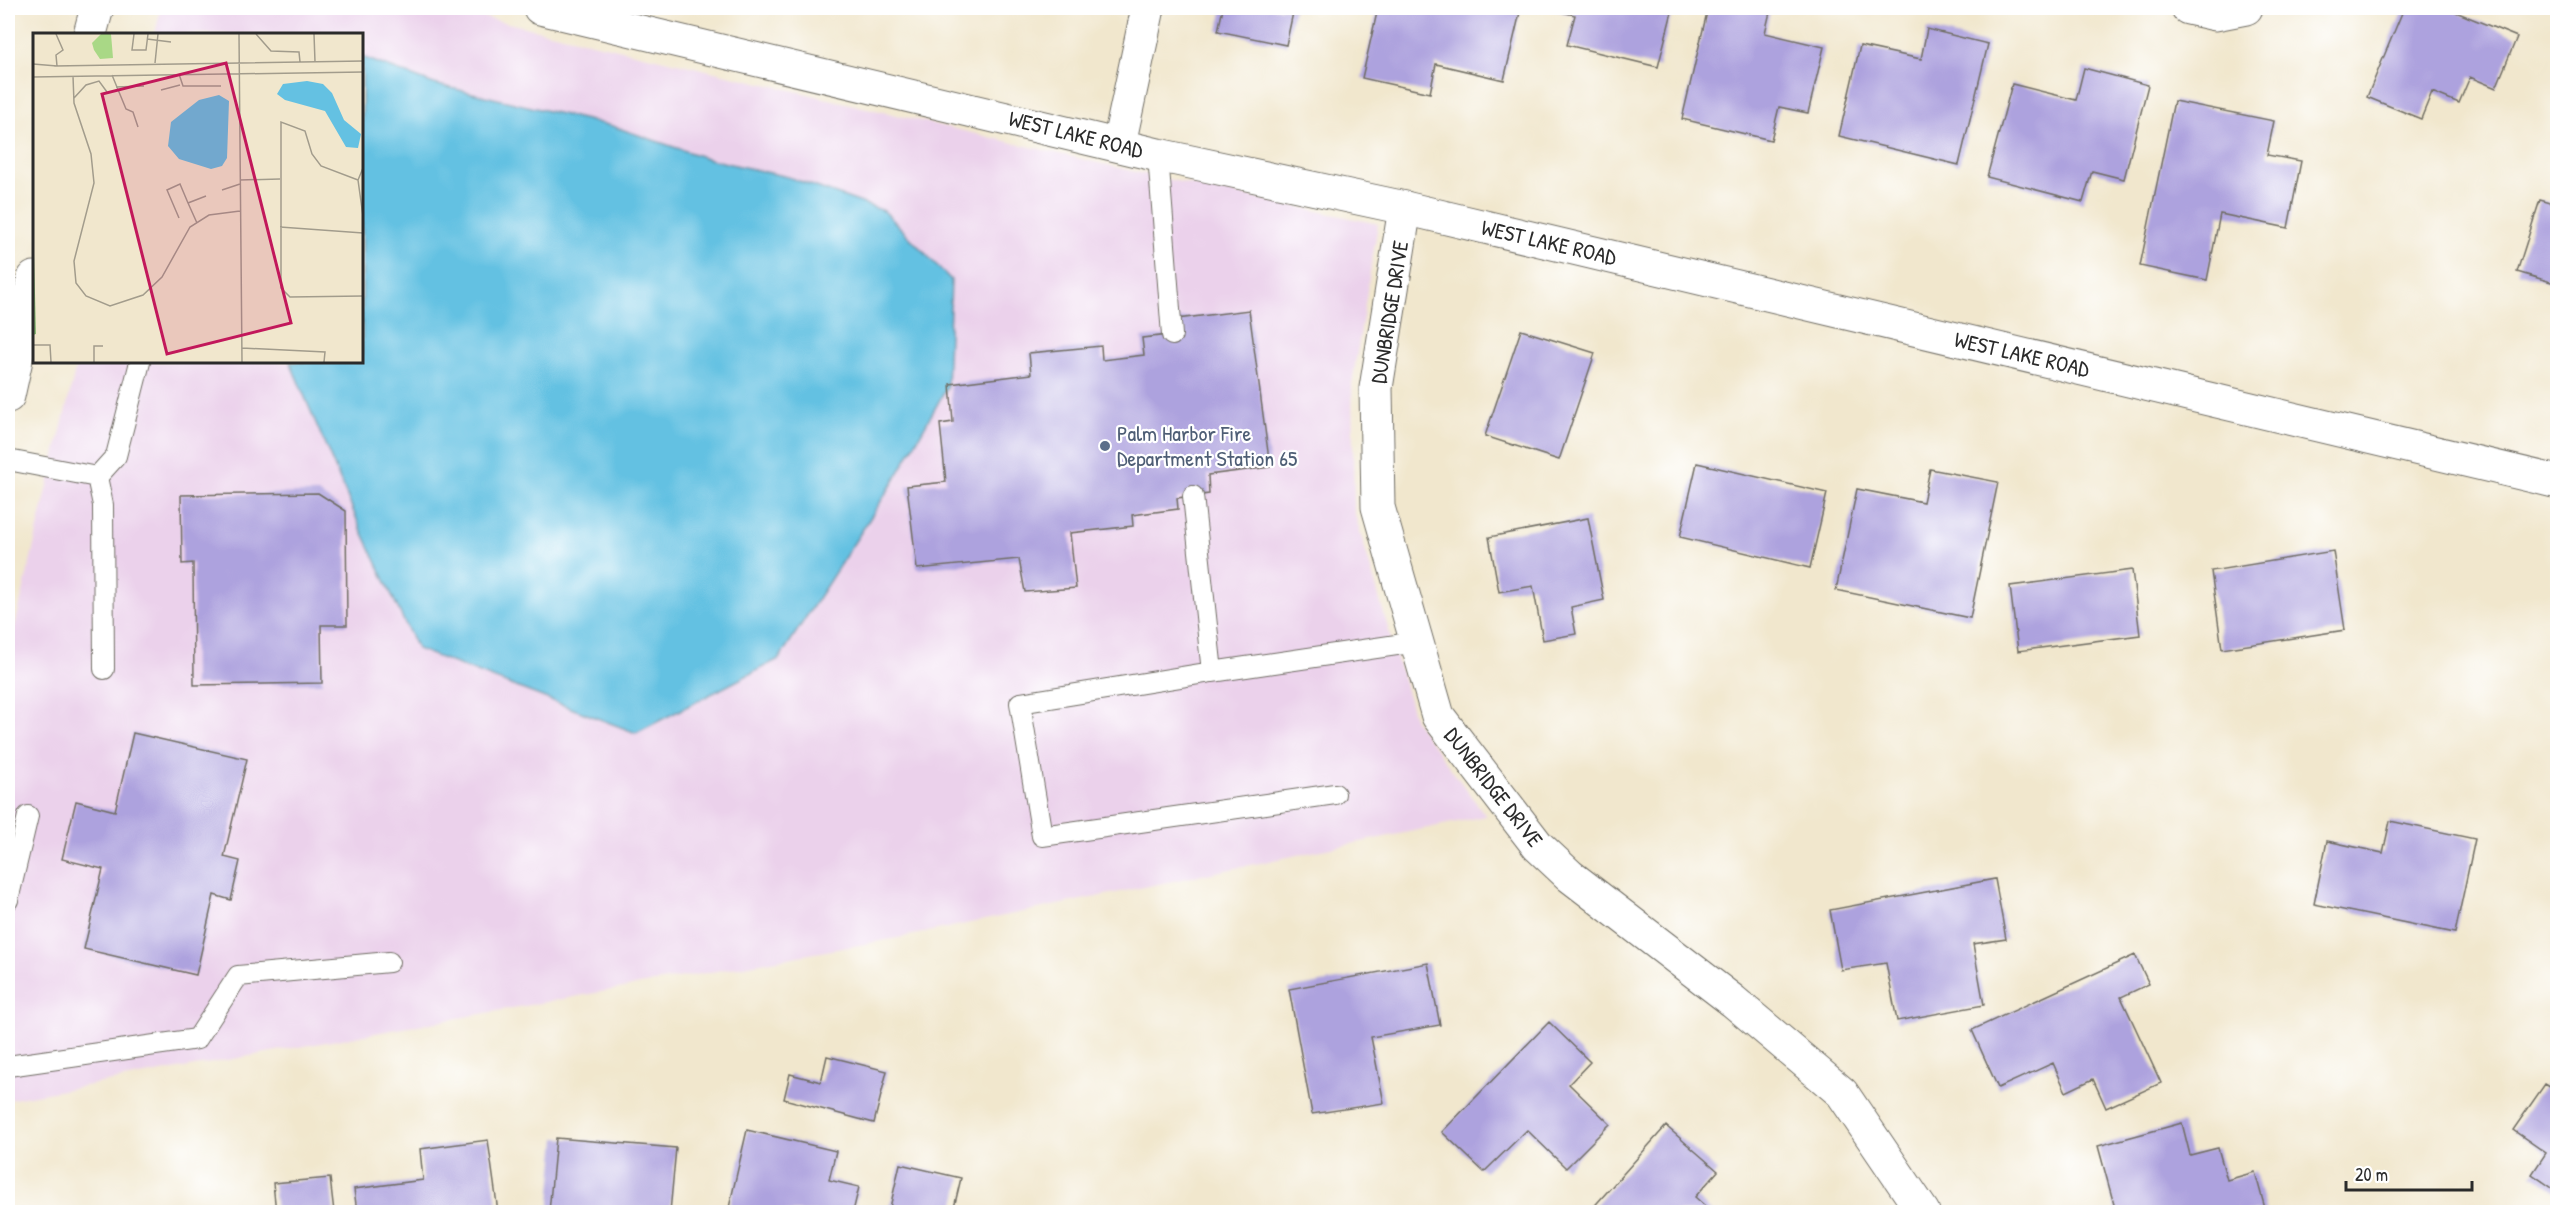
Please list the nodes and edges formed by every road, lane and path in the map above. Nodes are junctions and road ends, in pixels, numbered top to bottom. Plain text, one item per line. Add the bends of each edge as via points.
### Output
1 (96, 8) edge
2 (540, 8) edge
3 (1148, 8) edge
4 (2188, 8) edge
5 (2246, 8) edge
6 (90, 33) edge
7 (1119, 144) junction
8 (1158, 154) junction
9 (1405, 208) junction
10 (33, 283) edge
11 (1172, 335) dead end
12 (140, 363) edge
13 (8, 396) edge
14 (8, 460) edge
15 (97, 477) junction
16 (2558, 482) edge
17 (1193, 496) dead end
18 (1417, 642) junction
19 (104, 669) dead end
20 (1212, 672) junction
21 (1335, 794) dead end
22 (28, 816) dead end
23 (8, 900) edge
24 (389, 962) dead end
25 (8, 1066) edge
26 (1923, 1212) edge

1 - 6 street
2 - 7 street, WEST LAKE ROAD
3 - 7 street
4 - 5 street via 2215,14
7 - 8 street, WEST LAKE ROAD
8 - 9 street, WEST LAKE ROAD
8 - 11 lane
9 - 16 street, WEST LAKE ROAD
9 - 18 street, DUNBRIDGE DRIVE via 1376,388 1378,507
10 - 13 street
12 - 15 lane via 116,456
14 - 15 lane
15 - 19 lane via 103,505
17 - 20 lane
18 - 20 lane
18 - 26 street, DUNBRIDGE DRIVE via 1438,716 1538,846 1570,876 1733,1001 1842,1094
20 - 21 lane via 1020,704 1042,836
22 - 23 lane
24 - 25 lane via 238,976 197,1039

